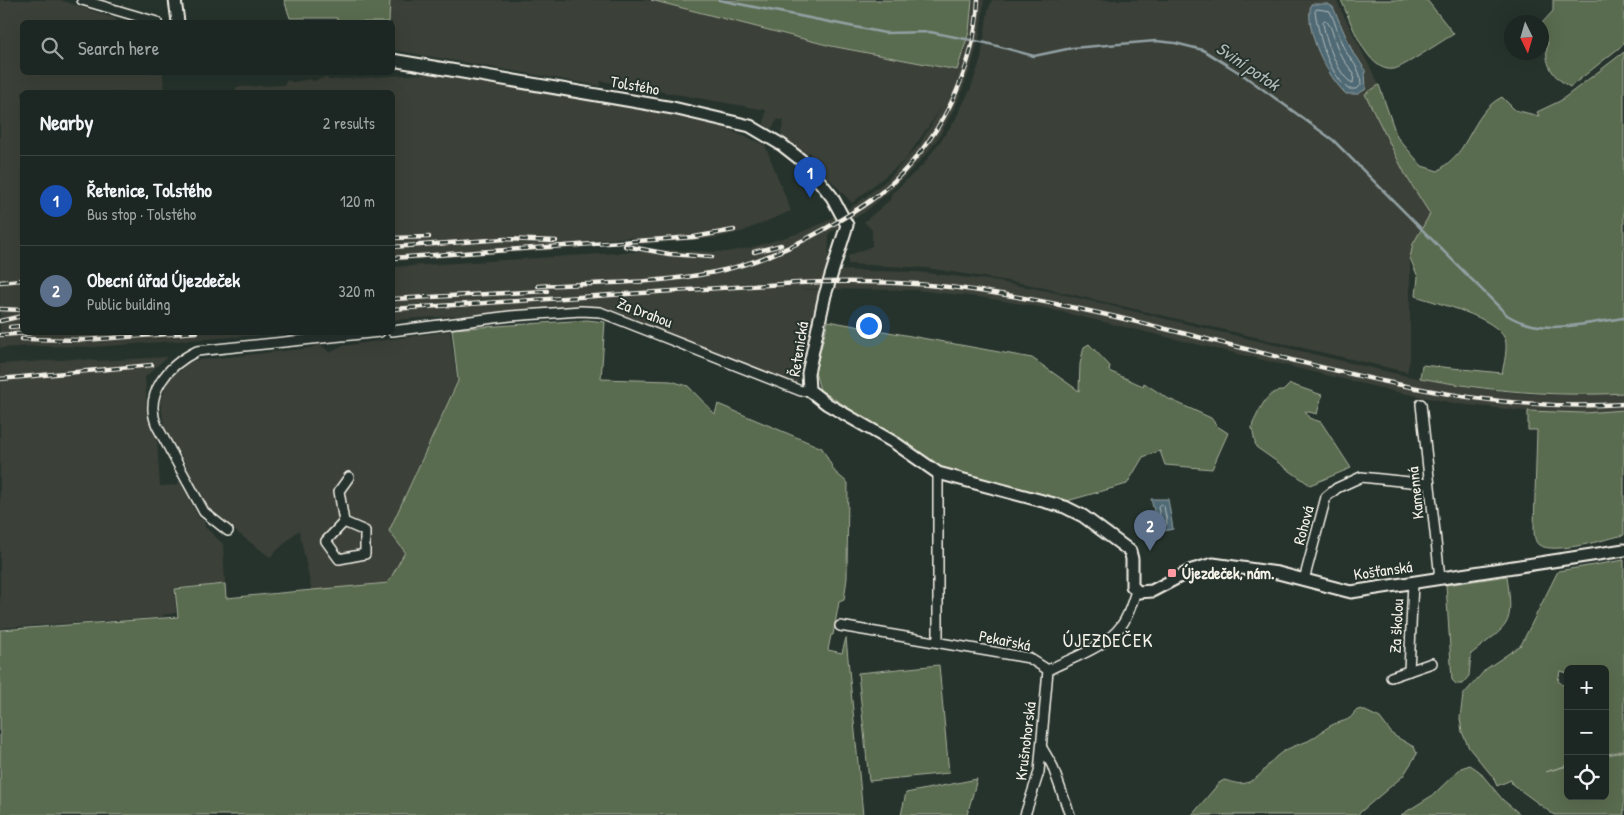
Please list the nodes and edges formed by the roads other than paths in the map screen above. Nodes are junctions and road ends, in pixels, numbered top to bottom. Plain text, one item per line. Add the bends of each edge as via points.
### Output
1 (82, 0) edge
2 (175, 0) edge
3 (150, 20) edge
4 (178, 20) edge
5 (395, 61) edge
6 (847, 225) joint
7 (395, 330) edge
8 (351, 335) edge
9 (809, 390) junction
10 (1421, 404) dead end
11 (938, 473) junction
12 (349, 477) dead end
13 (1429, 484) junction
14 (344, 522) junction
15 (228, 531) dead end
16 (1624, 550) edge
17 (1440, 578) junction
18 (1304, 580) junction
19 (1413, 582) junction
20 (1136, 591) junction
21 (840, 626) dead end
22 (938, 642) junction
23 (1432, 663) dead end
24 (1048, 670) junction
25 (1409, 671) junction
26 (1391, 677) dead end
27 (1042, 748) junction
28 (1026, 815) edge
29 (1070, 815) edge

1 - 3 street
2 - 4 street
5 - 6 street, Tolstého via 673,108 750,126 805,163 839,207
6 - 9 street, Řetenická via 825,295 808,373
7 - 9 street, Za Drahou via 460,321 600,312 801,391
8 - 15 street via 196,351 160,381 154,394 154,415 198,503
9 - 11 street, Řetenická
10 - 13 street, Kamenná
11 - 20 street, Řetenická via 1072,510 1128,549 1132,559 1132,586
11 - 22 street
12 - 14 street via 339,491
13 - 17 street, Kamenná
13 - 18 street, Rohová via 1361,477 1331,492 1326,497
14 - 14 street via 326,541 339,559 365,554 365,531
16 - 17 street, Košťanská
17 - 19 street, Košťanská
18 - 19 street, Košťanská via 1351,592
18 - 20 street, Košťanská via 1219,564 1196,568 1152,591
19 - 25 street, Za školou
20 - 24 street via 1116,632
21 - 22 street, Pekařská
22 - 24 street, Pekařská via 1029,658
23 - 25 street, Za školou
24 - 27 street, Krušnohorská
25 - 26 street, Za školou
27 - 28 street, Krušnohorská via 1039,772
27 - 29 street via 1052,765

